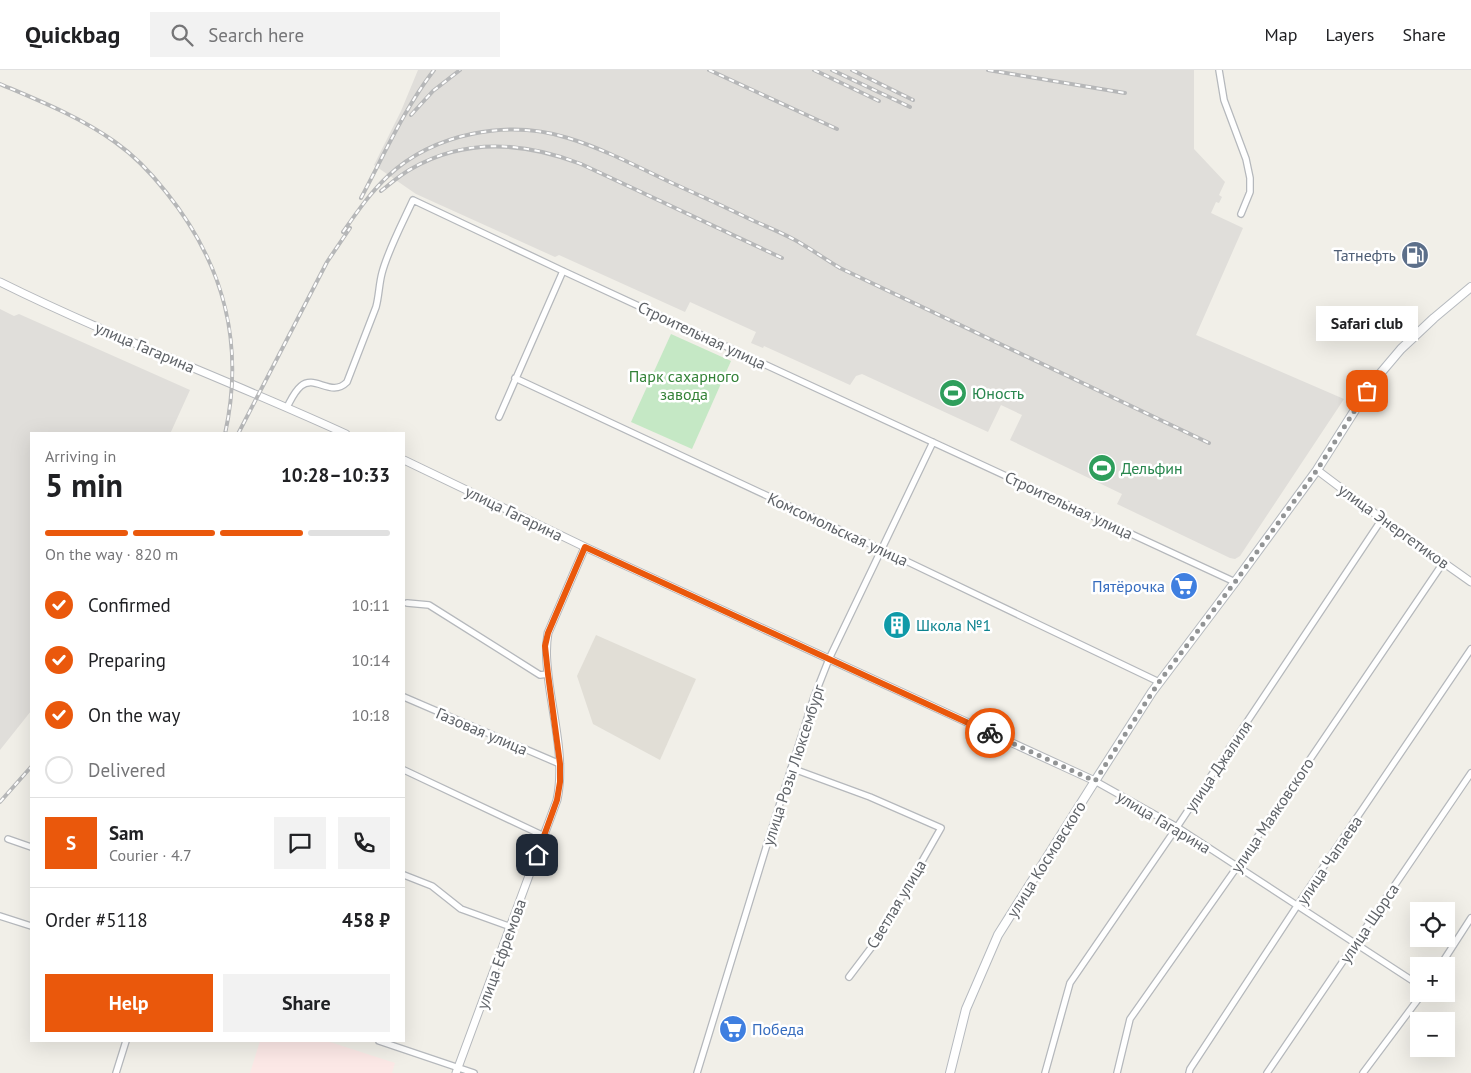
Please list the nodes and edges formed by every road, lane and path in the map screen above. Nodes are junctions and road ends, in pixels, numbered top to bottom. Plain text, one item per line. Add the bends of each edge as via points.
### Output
1 (1219, 70) edge
2 (1241, 214) dead end
3 (563, 271) junction
4 (0, 282) edge
5 (1471, 287) edge
6 (515, 378) junction
7 (287, 407) junction
8 (499, 416) dead end
9 (342, 432) edge
10 (933, 442) junction
11 (405, 460) edge
12 (1317, 470) junction
13 (1382, 519) junction
14 (585, 547) junction
15 (880, 548) junction
16 (1443, 563) junction
17 (1235, 582) junction
18 (1471, 582) edge
19 (407, 603) dead end
20 (1471, 649) edge
21 (829, 659) junction
22 (548, 674) junction
23 (1159, 682) junction
24 (405, 697) edge
25 (560, 764) junction
26 (791, 768) junction
27 (405, 770) edge
28 (1471, 773) edge
29 (1095, 781) junction
30 (1177, 827) junction
31 (544, 836) junction
32 (8, 839) dead end
33 (30, 847) edge
34 (1237, 866) junction
35 (405, 876) edge
36 (1298, 906) junction
37 (0, 916) edge
38 (1471, 918) edge
39 (30, 926) edge
40 (510, 927) junction
41 (1354, 944) junction
42 (1446, 957) edge
43 (849, 978) dead end
44 (1410, 979) edge
45 (1416, 1002) edge
46 (126, 1042) edge
47 (382, 1042) edge
48 (457, 1070) edge
49 (116, 1073) edge
50 (474, 1073) edge
51 (698, 1073) edge
52 (950, 1073) edge
53 (1045, 1073) edge
54 (1117, 1073) edge
55 (1189, 1073) edge
56 (1267, 1073) edge
57 (1363, 1073) edge

1 - 2 street via 1224,100 1250,178 1250,192
3 - 6 street
3 - 7 street, Строительная улица via 413,200 383,271 376,307 347,382 337,388 302,384
3 - 10 street, Строительная улица
4 - 7 street, улица Гагарина via 166,358
5 - 12 main road, улица Космовского via 1401,349 1378,375
6 - 8 street
6 - 15 street, Комсомольская улица
7 - 9 street, улица Гагарина
10 - 15 street, улица Розы Люксембург
10 - 17 street, Строительная улица
11 - 14 street, улица Гагарина
12 - 13 street, улица Энергетиков
12 - 17 main road, улица Космовского
13 - 16 street, улица Энергетиков
13 - 30 street, улица Джалиля
14 - 21 street, улица Гагарина
14 - 22 street, улица Ефремова via 548,633 545,646
15 - 21 street, улица Розы Люксембург
15 - 23 street, Комсомольская улица
16 - 18 street, улица Энергетиков
16 - 34 street, улица Маяковского
17 - 23 main road, улица Космовского
19 - 22 street via 429,605 540,675
20 - 36 street, улица Чапаева
21 - 26 street, улица Розы Люксембург
21 - 29 street, улица Гагарина
22 - 25 street, улица Ефремова
23 - 29 main road, улица Космовского
24 - 25 street, Газовая улица
25 - 31 street, улица Ефремова via 557,800
26 - 43 street, Светлая улица via 870,796 941,828 877,940
26 - 51 street, улица Розы Люксембург
27 - 31 street
28 - 41 street, улица Щорса
29 - 30 street, улица Гагарина
29 - 52 main road, улица Космовского via 998,935 966,1009
30 - 34 street, улица Гагарина
30 - 53 street, улица Джалиля via 1070,983
31 - 40 street, улица Ефремова
32 - 33 street
34 - 36 street, улица Гагарина
34 - 54 street, улица Маяковского via 1130,1019
35 - 40 street via 432,886 461,909
36 - 41 street, улица Гагарина
36 - 55 street, улица Чапаева
37 - 39 street
38 - 42 street
40 - 48 street, улица Ефремова
41 - 44 street, улица Гагарина
41 - 56 street, улица Щорса
45 - 57 street
46 - 49 street
47 - 48 street
48 - 50 street

